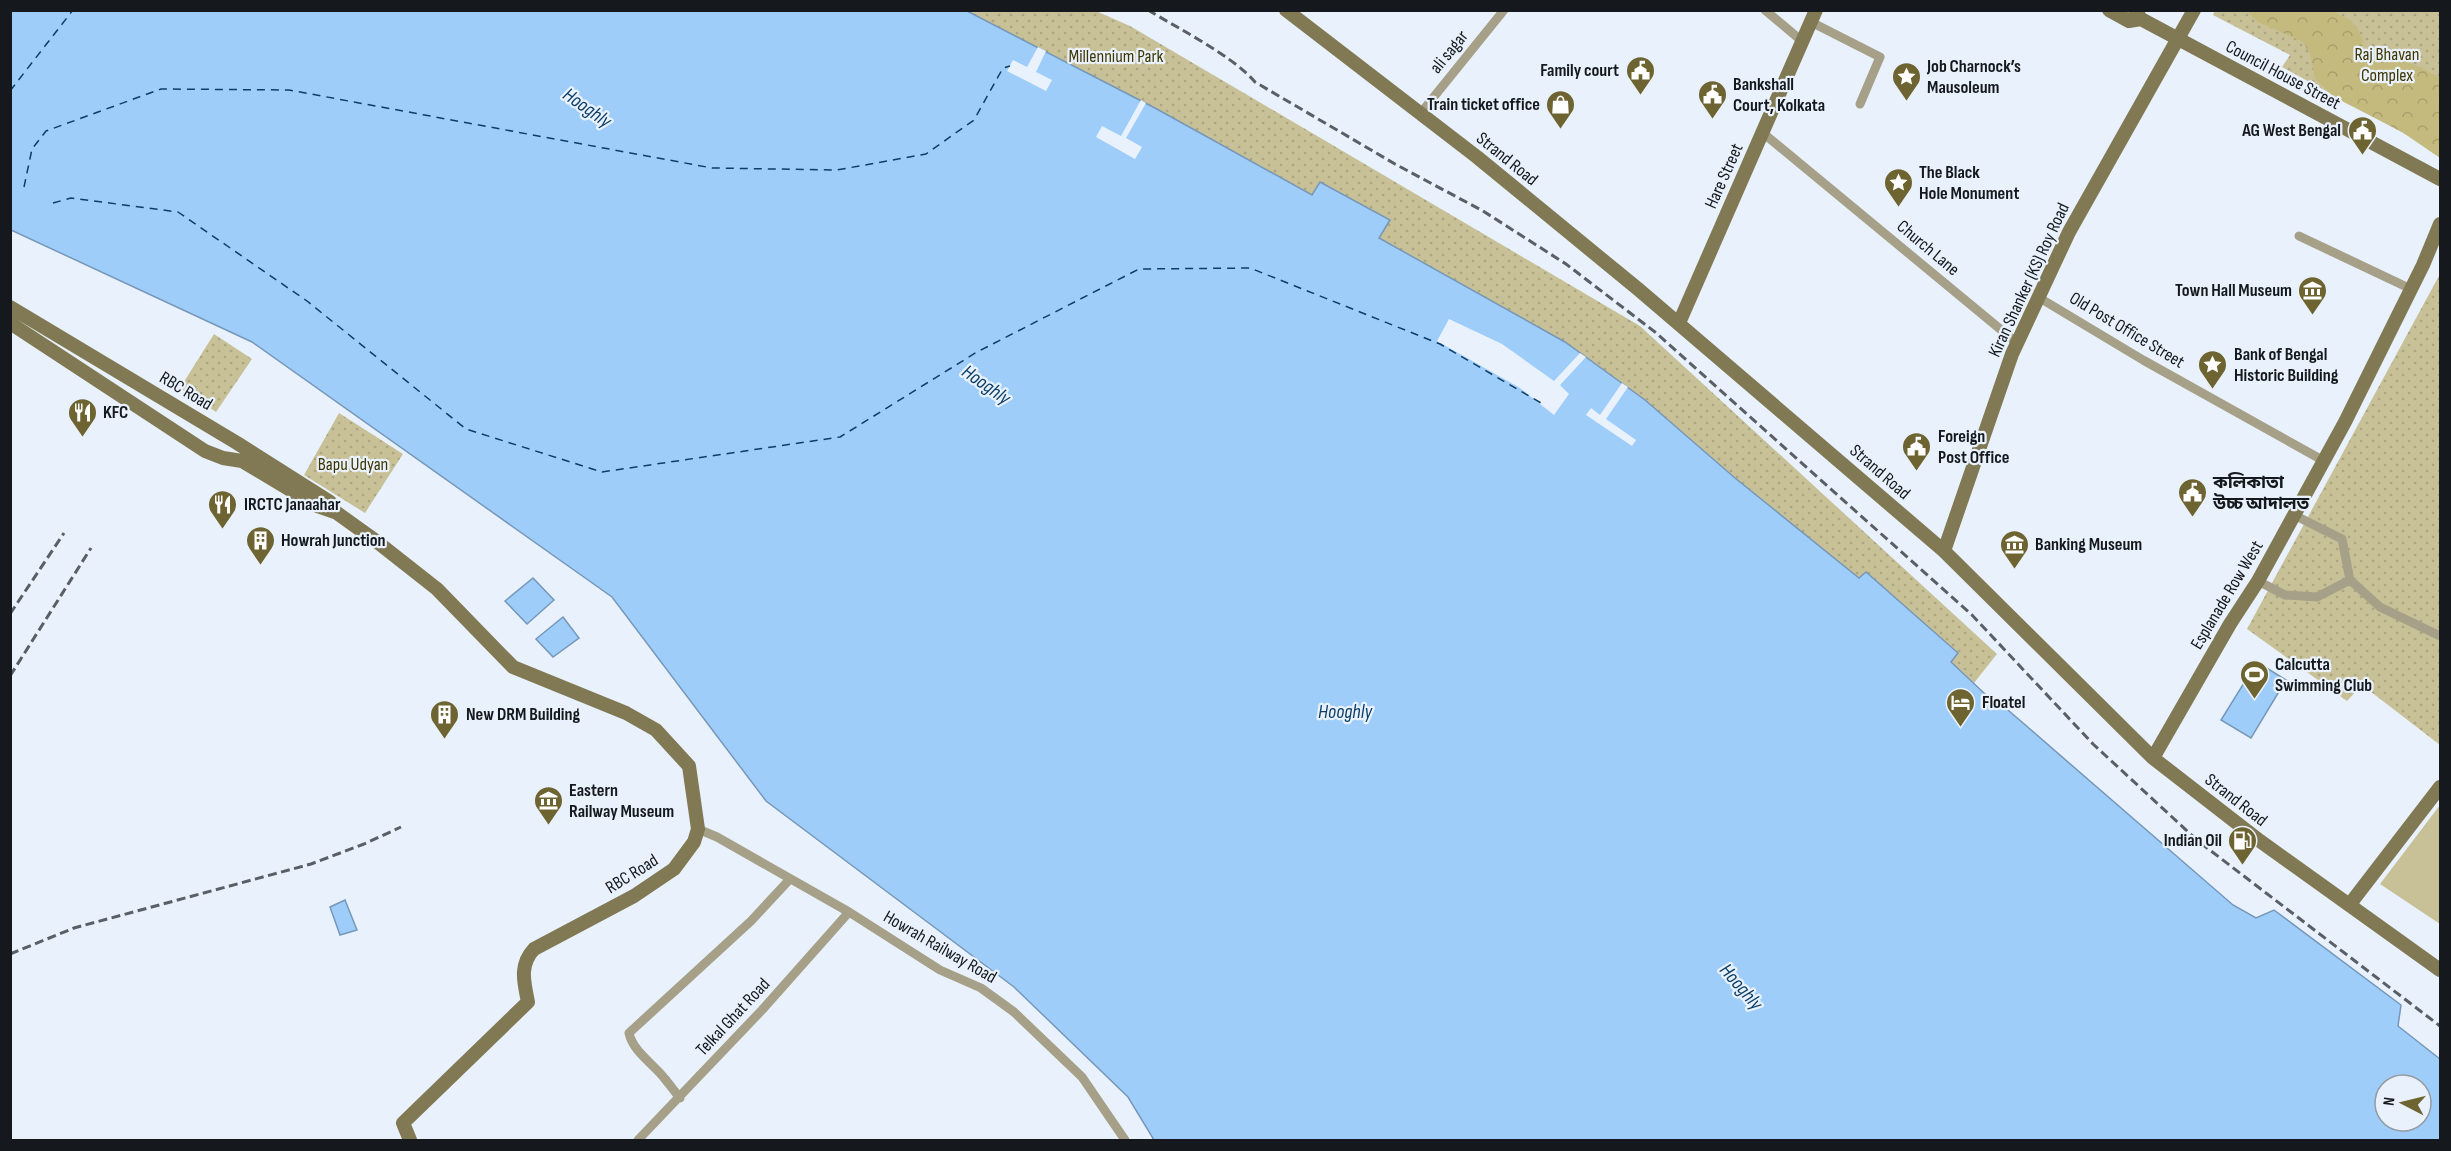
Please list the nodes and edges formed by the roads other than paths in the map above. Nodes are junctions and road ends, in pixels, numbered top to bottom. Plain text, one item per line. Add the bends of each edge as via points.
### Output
1 (1286, 10) edge
2 (1504, 10) edge
3 (1765, 10) edge
4 (2109, 10) edge
5 (2194, 10) edge
6 (2203, 10) edge
7 (2138, 15) edge
8 (1813, 16) edge
9 (2180, 40) junction
10 (1803, 42) junction
11 (1860, 104) dead end
12 (1420, 114) junction
13 (1763, 133) junction
14 (2440, 179) edge
15 (2440, 224) edge
16 (2299, 236) dead end
17 (2440, 254) edge
18 (2423, 265) junction
19 (2411, 289) junction
20 (2038, 297) junction
21 (10, 307) edge
22 (10, 323) edge
23 (1679, 323) junction
24 (2017, 343) junction
25 (2324, 461) junction
26 (337, 513) junction
27 (2294, 515) junction
28 (1944, 551) junction
29 (2350, 580) junction
30 (2258, 581) junction
31 (2440, 636) edge
32 (2153, 758) junction
33 (2440, 787) edge
34 (698, 829) junction
35 (790, 879) junction
36 (2350, 904) junction
37 (849, 912) junction
38 (2440, 970) edge
39 (680, 1098) junction
40 (410, 1140) edge
41 (638, 1140) edge
42 (1125, 1140) edge

1 - 12 main road, Strand Road
2 - 12 street, ali sagar
3 - 10 street
4 - 7 main road, Council House Street via 2129,21
5 - 9 main road
6 - 9 main road
7 - 9 main road, Council House Street
8 - 10 main road, Hare Street
8 - 11 street via 1880,57
9 - 14 main road, Council House Street
9 - 20 main road, Kiran Shanker (KS) Roy Road via 2168,53 2167,62 2069,232
10 - 13 main road, Hare Street
12 - 23 main road, Strand Road
13 - 23 main road, Hare Street
13 - 24 street, Church Lane
15 - 18 main road, Esplanade Row West
16 - 19 street
17 - 18 main road
18 - 19 main road, Esplanade Row West
19 - 25 main road, Esplanade Row West
20 - 24 main road, Kiran Shanker (KS) Roy Road
20 - 25 street, Old Post Office Street
21 - 26 main road, RBC Road via 237,443 328,501
22 - 26 main road, RBC Road via 205,451 242,460 317,506
23 - 28 main road, Strand Road
24 - 28 main road, Kiran Shanker (KS) Roy Road
25 - 27 main road, Esplanade Row West
26 - 34 main road, RBC Road via 437,589 513,667 626,713 656,730 689,766
27 - 29 street via 2342,539
27 - 30 main road, Esplanade Row West
28 - 32 main road, Strand Road
29 - 30 street via 2317,597 2285,595
29 - 31 street via 2380,607
30 - 32 main road, Esplanade Row West
32 - 36 main road, Strand Road
33 - 36 main road
34 - 35 street, Howrah Railway Road
34 - 40 main road, RBC Road via 694,842 674,869 634,896 534,949 522,972 528,1002 403,1123
35 - 37 street, Howrah Railway Road
35 - 39 street via 751,921 629,1033 630,1040
36 - 38 main road, Strand Road
37 - 39 street, Telkal Ghat Road
37 - 42 street, Howrah Railway Road via 940,970 981,988 1014,1012 1082,1077
39 - 41 street, Telkal Ghat Road

